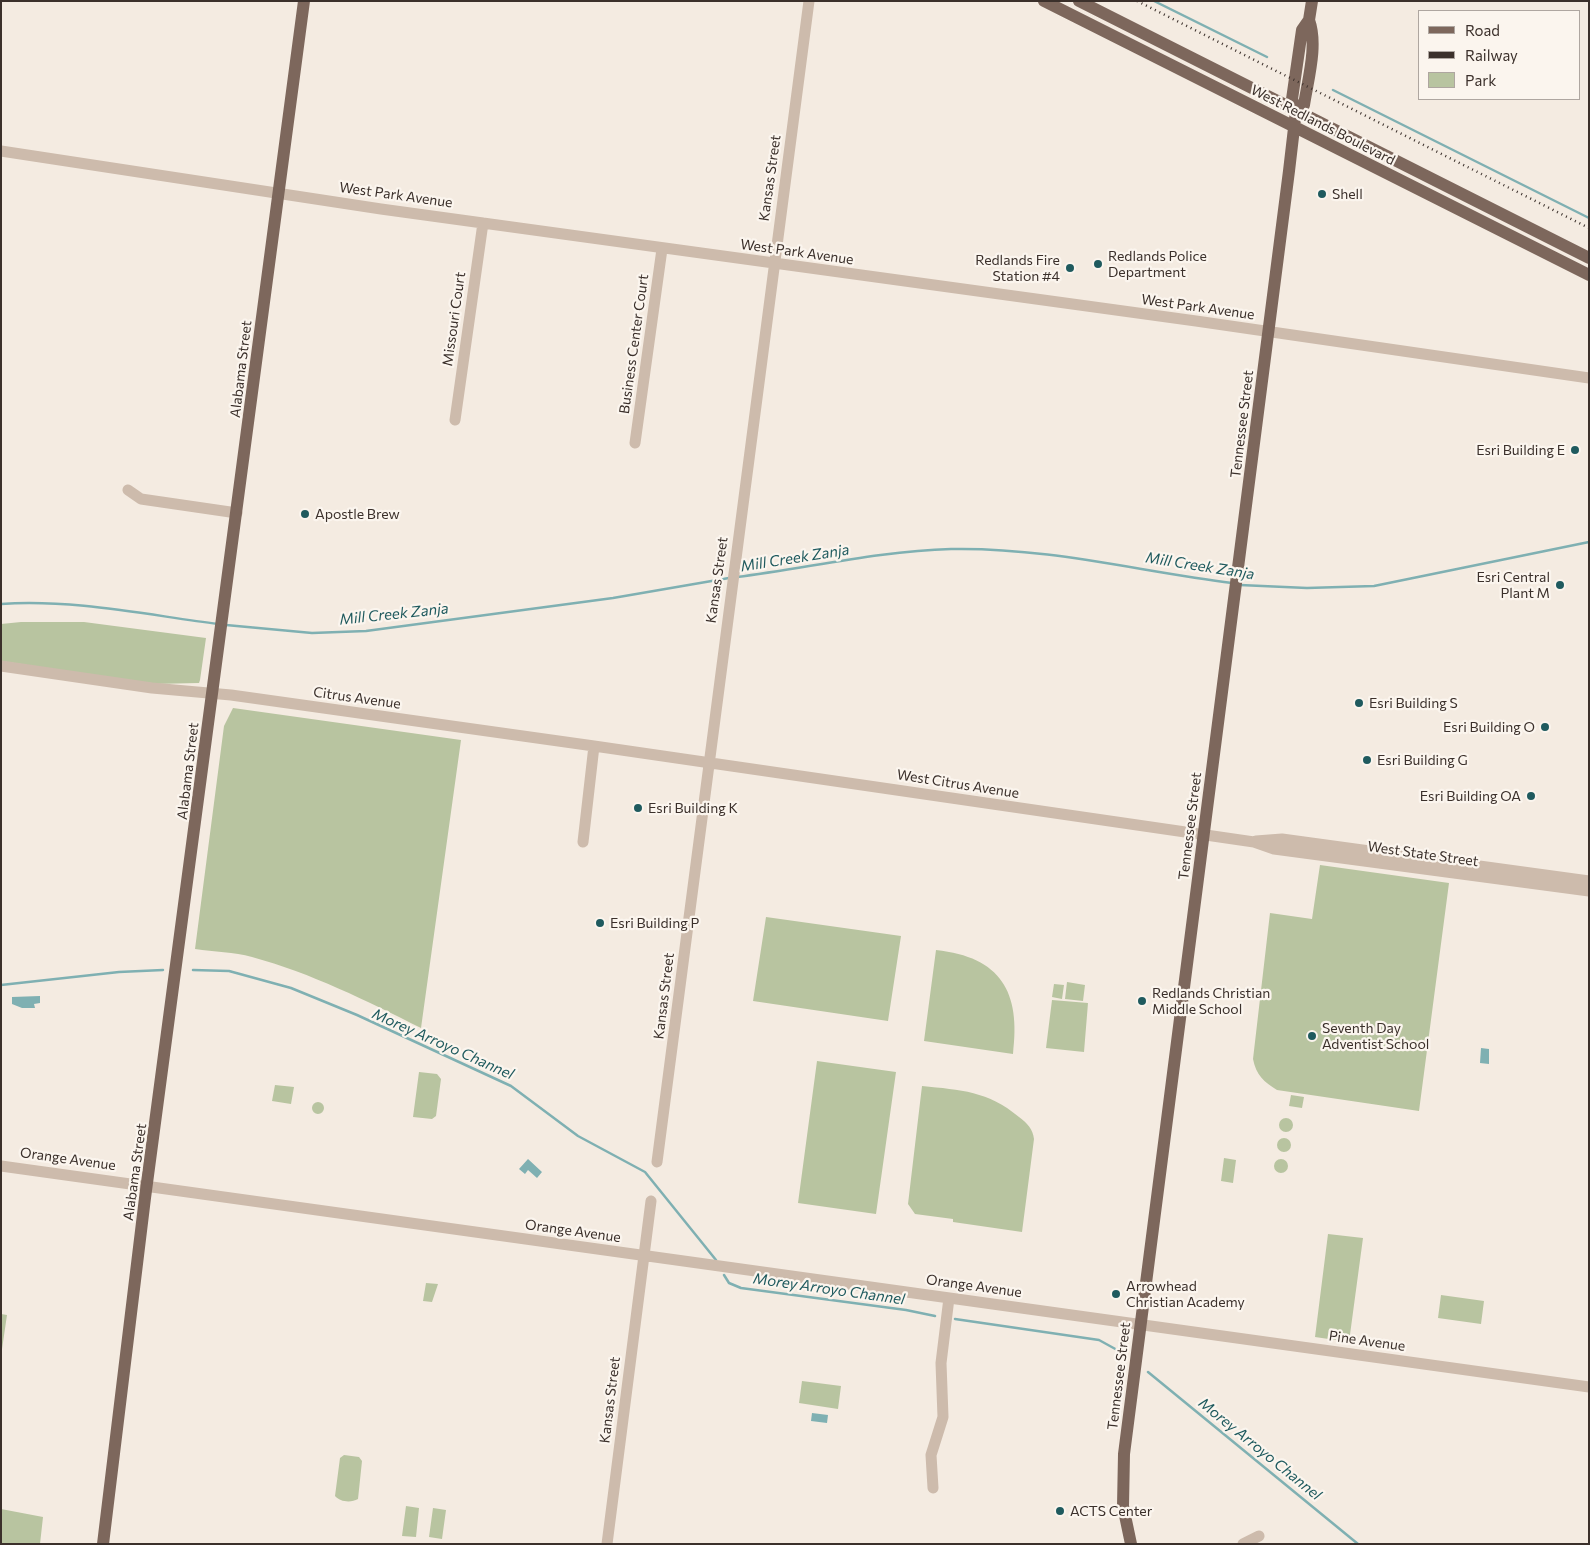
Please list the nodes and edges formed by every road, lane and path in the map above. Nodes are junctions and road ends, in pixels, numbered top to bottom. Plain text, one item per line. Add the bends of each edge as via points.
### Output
1 (304, 1) edge
2 (809, 1) edge
3 (1044, 1) edge
4 (1079, 1) edge
5 (1312, 1) edge
6 (1296, 111) junction
7 (1294, 127) junction
8 (1, 152) edge
9 (277, 194) junction
10 (483, 223) junction
11 (662, 249) junction
12 (1589, 258) edge
13 (774, 264) junction
14 (1589, 275) edge
15 (1269, 332) junction
16 (1589, 378) edge
17 (455, 420) dead end
18 (635, 443) dead end
19 (128, 490) dead end
20 (238, 513) junction
21 (1, 666) edge
22 (213, 693) junction
23 (594, 746) junction
24 (709, 762) junction
25 (1204, 835) junction
26 (582, 842) dead end
27 (1254, 842) junction
28 (1589, 881) edge
29 (1589, 891) edge
30 (657, 1162) dead end
31 (1, 1166) edge
32 (148, 1185) junction
33 (650, 1201) dead end
34 (644, 1256) junction
35 (948, 1298) junction
36 (1141, 1324) junction
37 (1589, 1387) edge
38 (933, 1488) dead end
39 (1259, 1536) dead end
40 (103, 1544) edge
41 (607, 1544) edge
42 (1131, 1544) edge
43 (1243, 1544) edge

1 - 9 main road, Alabama Street
2 - 13 street, Kansas Street
3 - 7 main road, West Redlands Boulevard
4 - 6 main road, West Redlands Boulevard
5 - 6 main road, Tennessee Street via 1309,20 1314,32 1307,86 1304,105
6 - 7 main road, Tennessee Street
6 - 12 main road, West Redlands Boulevard
7 - 14 main road, West Redlands Boulevard
7 - 15 main road, Tennessee Street
8 - 9 street, West Park Avenue
9 - 10 street, West Park Avenue
9 - 20 main road, Alabama Street
10 - 11 street, West Park Avenue
10 - 17 street, Missouri Court
11 - 13 street, West Park Avenue
11 - 18 street, Business Center Court
13 - 15 street, West Park Avenue
13 - 24 street, Kansas Street
15 - 16 street, West Park Avenue
15 - 25 main road, Tennessee Street
19 - 20 street via 141,499
20 - 22 main road, Alabama Street
21 - 22 street, Citrus Avenue via 152,688
22 - 23 street, Citrus Avenue
22 - 32 main road, Alabama Street
23 - 24 street, Citrus Avenue
23 - 26 street
24 - 25 street, West Citrus Avenue
24 - 30 street, Kansas Street
25 - 27 street, West State Street
25 - 36 main road, Tennessee Street
27 - 28 street, West State Street via 1282,839
27 - 29 street, West State Street via 1274,849
31 - 32 street, Orange Avenue
32 - 34 street, Orange Avenue
32 - 40 main road, Alabama Street
33 - 34 street, Kansas Street
34 - 35 street, Orange Avenue
34 - 41 street, Kansas Street
35 - 36 street, Orange Avenue
35 - 38 street via 941,1363 943,1417 931,1455
36 - 37 street, Pine Avenue
36 - 42 main road, Tennessee Street via 1124,1454 1123,1506
39 - 43 street

